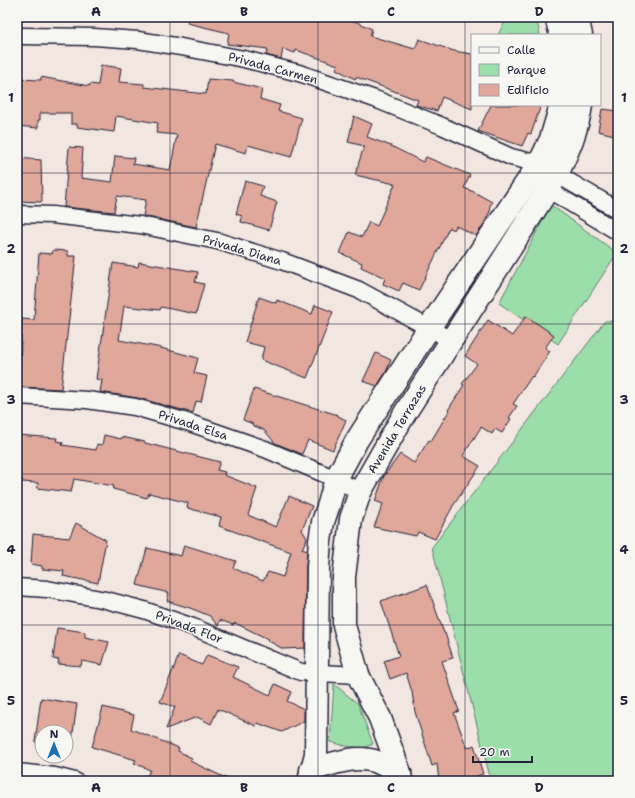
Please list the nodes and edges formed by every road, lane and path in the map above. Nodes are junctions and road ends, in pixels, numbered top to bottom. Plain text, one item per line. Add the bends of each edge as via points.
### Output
1 (556, 17) edge
2 (577, 17) edge
3 (561, 34) edge
4 (581, 34) edge
5 (22, 36) dead end
6 (561, 106) edge
7 (582, 106) edge
8 (543, 177) junction
9 (615, 209) edge
10 (17, 214) edge
11 (604, 223) junction
12 (618, 232) edge
13 (429, 328) junction
14 (451, 340) junction
15 (17, 396) edge
16 (336, 479) junction
17 (360, 492) junction
18 (17, 587) edge
19 (317, 673) junction
20 (358, 675) junction
21 (17, 772) edge
22 (310, 775) edge
23 (401, 777) edge
24 (75, 781) edge

1 - 3 street
2 - 4 street
5 - 8 street, Privada Carmen via 138,40 244,59 376,99 511,157
6 - 8 street, Avenida Terrazas
7 - 8 street, Avenida Terrazas via 569,147
8 - 9 street
8 - 11 street
8 - 13 street, Avenida Terrazas
8 - 14 street, Avenida Terrazas
9 - 11 street
10 - 13 street, Privada Diana via 52,215 140,226 217,241 282,261 359,290
11 - 12 street
13 - 14 street, Privada Diana
13 - 16 street, Avenida Terrazas via 356,440
14 - 17 street, Avenida Terrazas
15 - 16 street, Privada Elsa via 87,400 135,407 258,447
16 - 17 street, Privada Elsa
16 - 19 street, Avenida Terrazas via 320,541
17 - 20 street, Avenida Terrazas via 351,519 344,577 344,625
18 - 19 street, Privada Flor via 47,589 144,610 193,627 301,672
19 - 20 street, Privada Flor
19 - 22 street, Avenida Terrazas via 316,754
20 - 23 street, Avenida Terrazas via 380,718
21 - 24 street
22 - 23 street via 337,762 357,759 376,762

